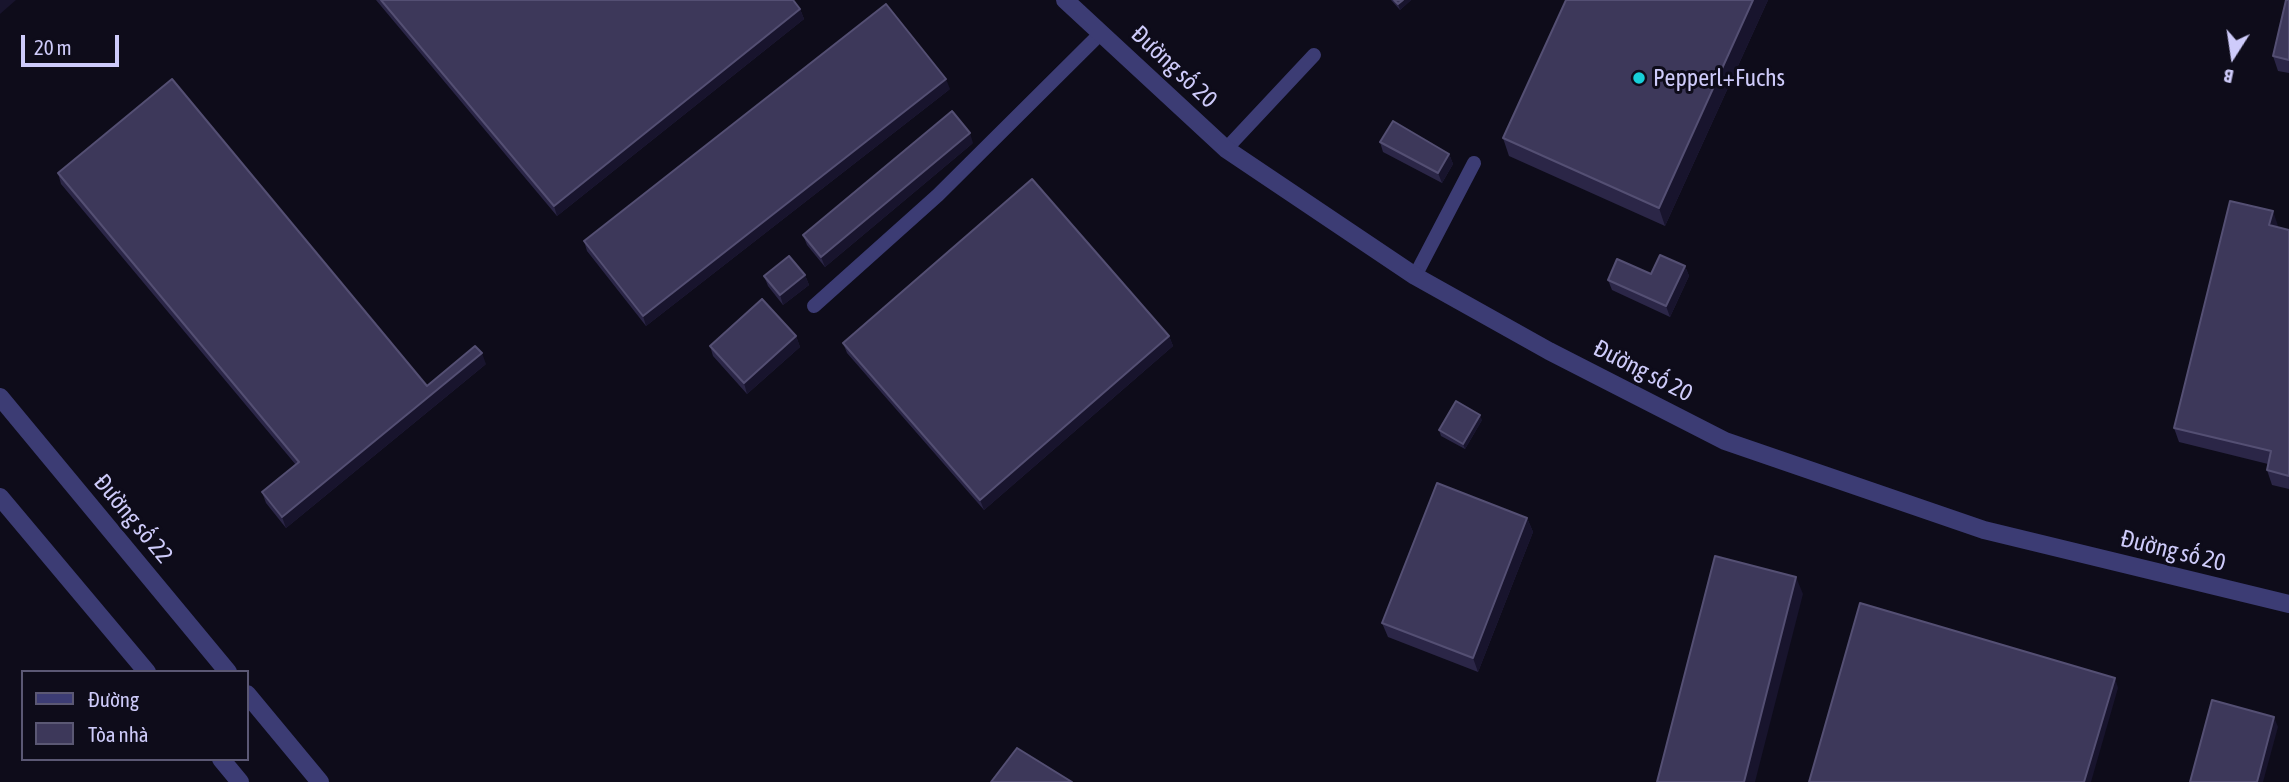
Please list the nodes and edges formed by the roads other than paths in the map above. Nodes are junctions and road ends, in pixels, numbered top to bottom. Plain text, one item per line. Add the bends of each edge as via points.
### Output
1 (1065, 0) edge
2 (1101, 33) junction
3 (1314, 55) dead end
4 (1226, 149) junction
5 (1474, 163) dead end
6 (1415, 276) junction
7 (814, 306) dead end
8 (0, 397) edge
9 (0, 497) edge
10 (2289, 604) edge
11 (145, 670) edge
12 (227, 670) edge
13 (248, 695) edge
14 (223, 761) edge
15 (240, 782) edge
16 (320, 782) edge

1 - 2 street, Đường số 20
2 - 4 street, Đường số 20
2 - 7 lane via 938,195
3 - 4 lane
4 - 6 street, Đường số 20
5 - 6 lane
6 - 10 street, Đường số 20 via 1725,441 1984,530
8 - 12 street, Đường số 22
9 - 11 street
13 - 16 street
14 - 15 street

